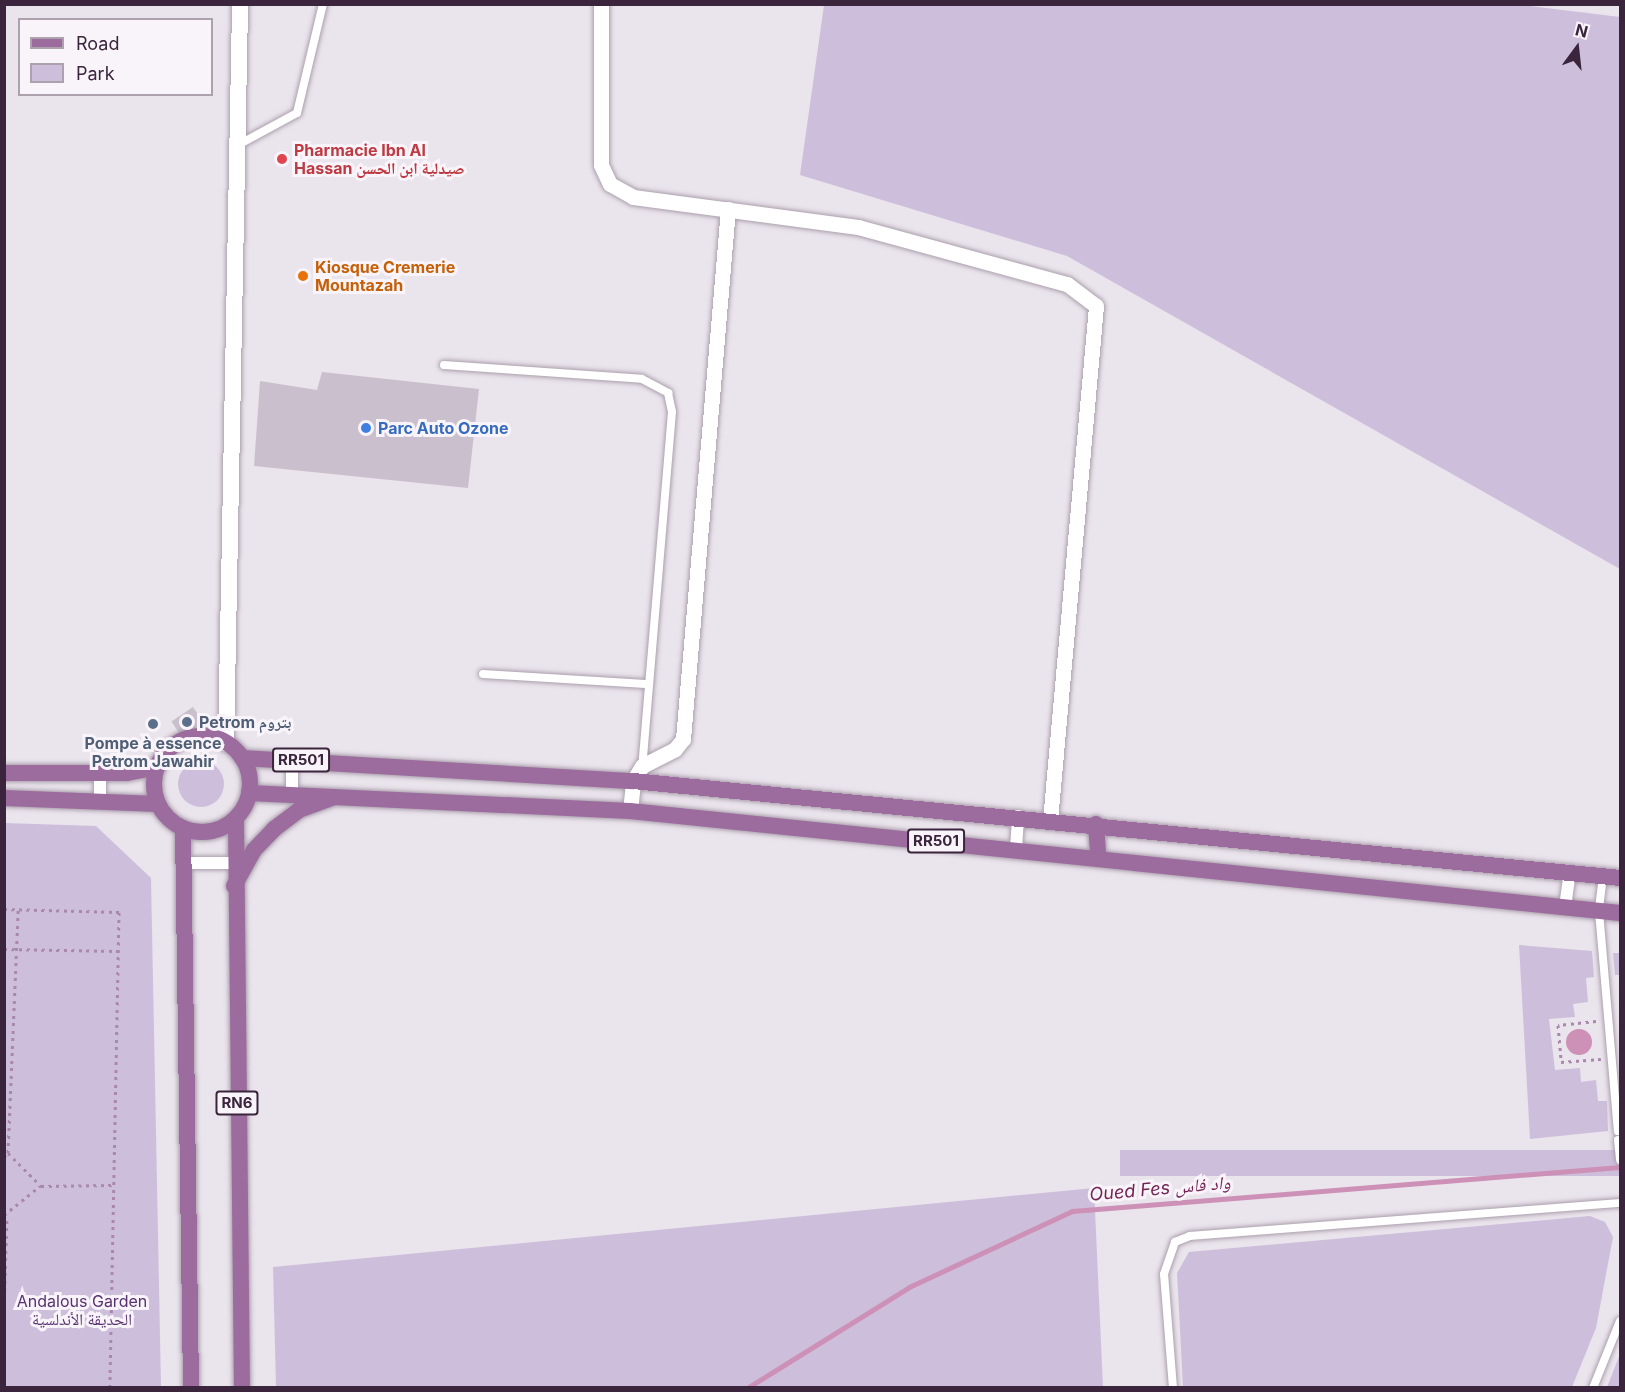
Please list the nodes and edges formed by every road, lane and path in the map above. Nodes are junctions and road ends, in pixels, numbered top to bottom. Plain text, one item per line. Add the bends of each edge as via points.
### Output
1 (240, 4) edge
2 (323, 4) edge
3 (601, 4) edge
4 (237, 146) junction
5 (728, 209) junction
6 (444, 365) dead end
7 (483, 674) dead end
8 (646, 684) junction
9 (226, 743) junction
10 (242, 758) junction
11 (292, 760) junction
12 (642, 766) junction
13 (157, 767) junction
14 (4, 773) edge
15 (100, 773) junction
16 (633, 781) junction
17 (249, 793) junction
18 (292, 793) junction
19 (342, 794) junction
20 (4, 798) edge
21 (100, 800) junction
22 (158, 804) junction
23 (630, 811) junction
24 (1018, 816) junction
25 (236, 818) junction
26 (1050, 820) junction
27 (1095, 824) junction
28 (183, 828) junction
29 (1016, 848) junction
30 (1098, 856) junction
31 (185, 863) junction
32 (233, 863) junction
33 (1570, 873) junction
34 (1603, 876) junction
35 (1620, 878) edge
36 (234, 887) junction
37 (1565, 907) junction
38 (4, 909) edge
39 (18, 910) junction
40 (1599, 911) junction
41 (1620, 913) edge
42 (4, 949) edge
43 (15, 949) junction
44 (118, 951) junction
45 (1608, 1020) junction
46 (1611, 1058) junction
47 (1618, 1140) edge
48 (8, 1153) junction
49 (4, 1157) edge
50 (1620, 1160) edge
51 (41, 1185) junction
52 (113, 1185) junction
53 (1620, 1203) edge
54 (6, 1216) edge
55 (4, 1313) edge
56 (1620, 1321) edge
57 (110, 1388) edge
58 (190, 1388) edge
59 (242, 1388) edge
60 (1173, 1388) edge
61 (1593, 1388) edge

1 - 4 street
2 - 4 lane via 297,113
3 - 5 street via 601,165 610,184 633,197
4 - 9 street
5 - 12 street via 683,739
5 - 26 street via 858,227 991,261 1067,284 1096,306
6 - 8 lane via 642,379 668,393 672,412
7 - 8 lane
8 - 12 lane
9 - 10 main road
9 - 13 main road via 192,738 170,748
10 - 11 main road, RR501
10 - 17 main road
11 - 16 main road, RR501
11 - 18 street
12 - 16 street
13 - 15 main road
13 - 22 main road
14 - 15 main road
15 - 21 street
16 - 23 street
16 - 24 main road, RR501
17 - 18 main road, RR501
17 - 25 main road, RN6
18 - 19 main road, RR501
19 - 23 main road, RR501
19 - 36 main road via 299,810 274,829 254,850
20 - 21 main road
21 - 22 main road
22 - 28 main road
23 - 29 main road, RR501
24 - 26 main road, RR501
24 - 29 street
25 - 28 main road via 211,831
25 - 32 main road, RN6
26 - 27 main road, RR501
27 - 30 main road
27 - 33 main road, RR501
28 - 31 main road
29 - 30 main road, RR501
30 - 37 main road, RR501
31 - 32 street
31 - 58 main road
32 - 36 main road, RN6
33 - 34 main road, RR501
33 - 37 street
34 - 35 main road, RR501
34 - 40 lane
36 - 59 main road, RN6
37 - 40 main road, RR501
38 - 39 path
39 - 43 path
39 - 44 path via 119,912
40 - 41 main road, RR501
40 - 45 lane
42 - 43 path
43 - 44 path
43 - 48 path
44 - 52 path
45 - 46 lane
45 - 46 path via 1558,1025 1558,1034 1561,1062
46 - 47 lane
47 - 50 lane
48 - 49 path
48 - 51 path
51 - 52 path
51 - 54 path
52 - 57 path
53 - 60 lane via 1190,1236 1175,1242 1164,1274
54 - 55 path
56 - 61 lane

